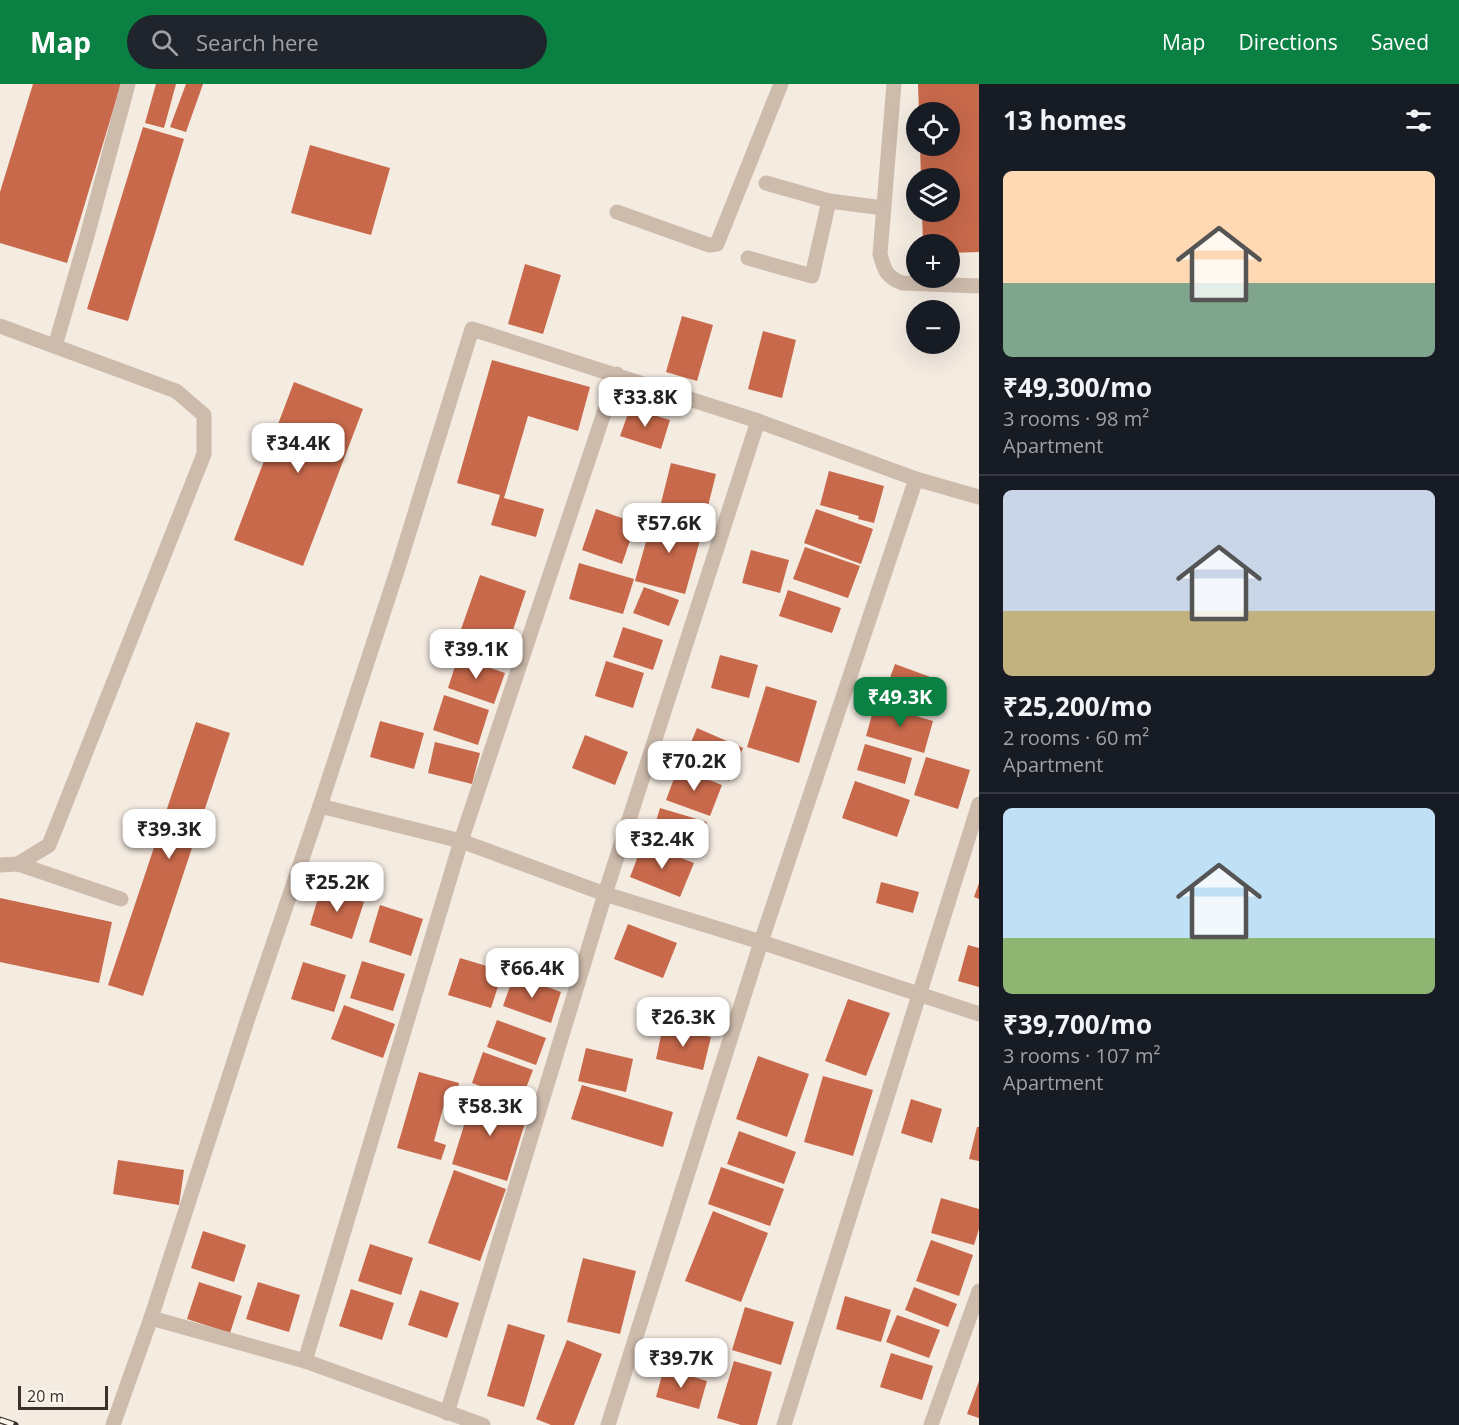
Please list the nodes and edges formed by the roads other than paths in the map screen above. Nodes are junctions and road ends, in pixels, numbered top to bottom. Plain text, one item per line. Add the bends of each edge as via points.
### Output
1 (128, 84) edge
2 (781, 84) edge
3 (894, 84) edge
4 (766, 183) dead end
5 (829, 201) junction
6 (884, 208) junction
7 (616, 212) dead end
8 (748, 258) dead end
9 (979, 286) edge
10 (0, 326) edge
11 (55, 346) junction
12 (618, 374) junction
13 (758, 421) junction
14 (916, 479) junction
15 (979, 497) edge
16 (979, 804) edge
17 (320, 806) junction
18 (461, 841) junction
19 (18, 864) junction
20 (0, 866) edge
21 (605, 894) junction
22 (121, 899) dead end
23 (761, 942) junction
24 (920, 995) junction
25 (979, 1014) edge
26 (979, 1292) edge
27 (151, 1318) junction
28 (305, 1360) junction
29 (447, 1413) junction
30 (113, 1425) edge
31 (483, 1425) edge
32 (608, 1425) edge
33 (784, 1425) edge
34 (932, 1425) edge

1 - 11 street
2 - 7 street via 717,244 709,245
3 - 6 street
4 - 5 street
5 - 6 street
5 - 8 street via 812,276
6 - 9 street via 880,254 891,279 902,283
10 - 11 street
11 - 19 street via 176,391 204,415 204,454 49,845
12 - 13 street
12 - 17 street via 472,329
12 - 18 street
13 - 14 street
13 - 21 street
14 - 15 street
14 - 23 street
16 - 24 street
17 - 18 street
17 - 27 street
18 - 21 street
18 - 28 street
19 - 20 street
19 - 22 street
21 - 23 street
21 - 29 street
23 - 24 street
23 - 32 street
24 - 25 street
24 - 33 street
26 - 34 street
27 - 28 street
27 - 30 street
28 - 29 street
29 - 31 street

